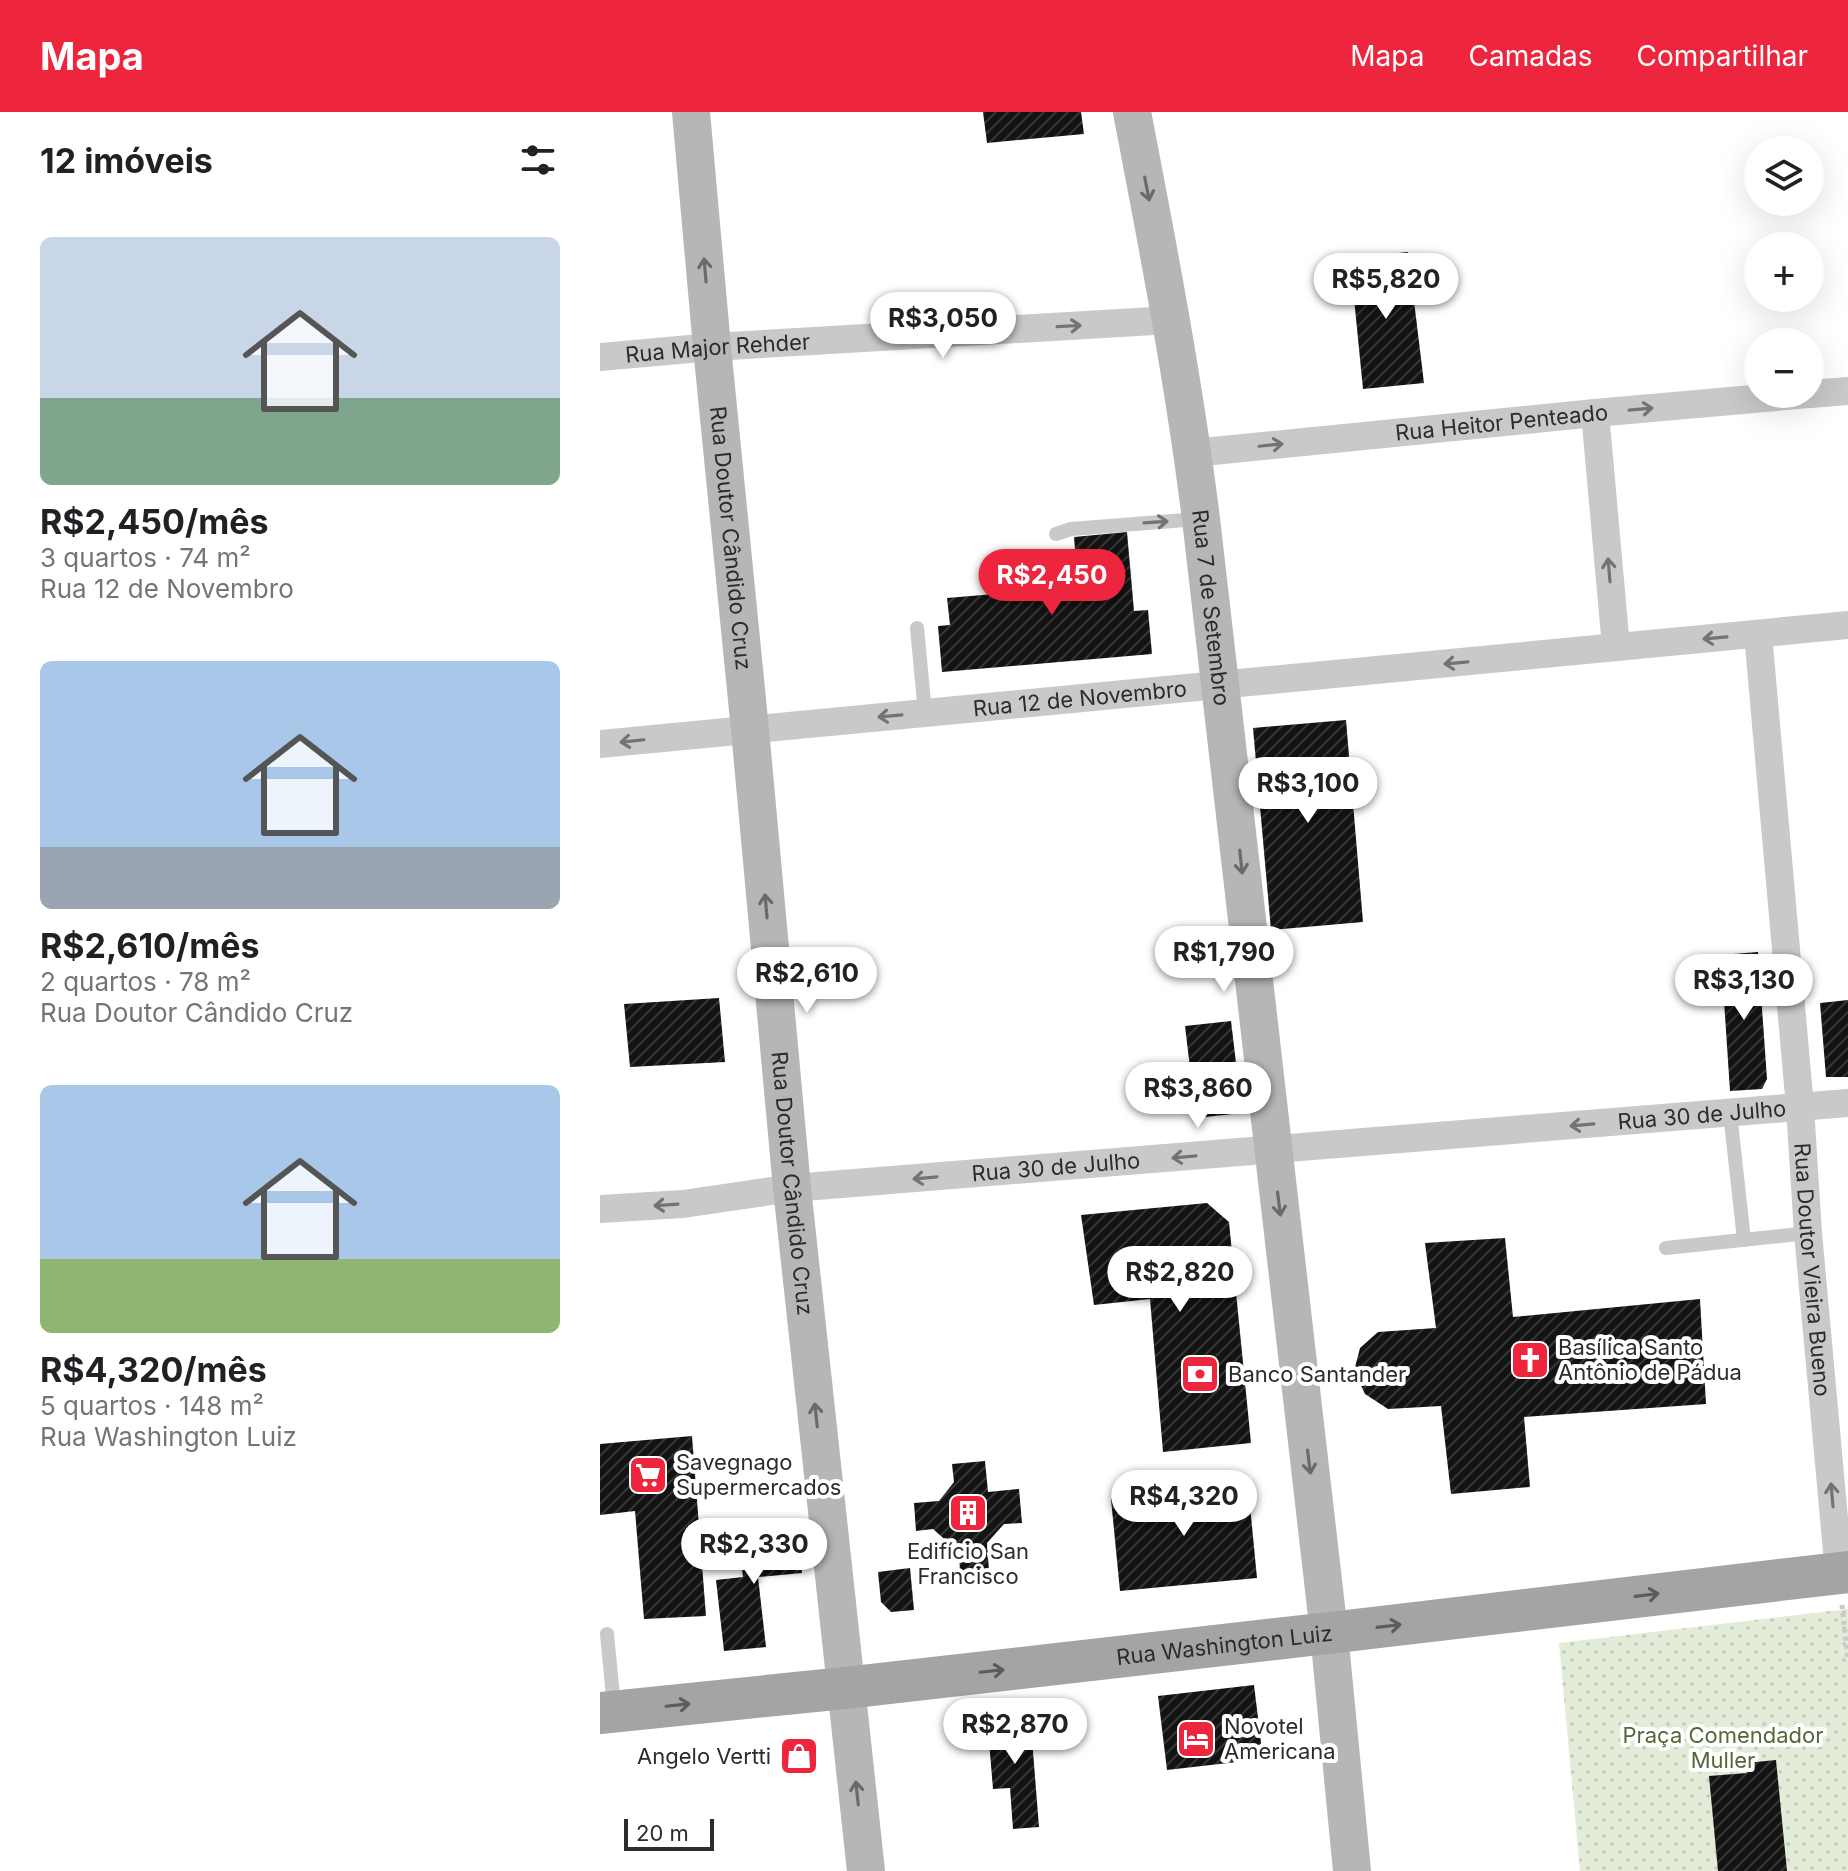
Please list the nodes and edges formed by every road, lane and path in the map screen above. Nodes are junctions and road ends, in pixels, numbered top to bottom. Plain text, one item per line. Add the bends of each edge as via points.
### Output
1 (691, 112) edge
2 (1132, 112) edge
3 (1171, 320) junction
4 (712, 347) junction
5 (600, 357) edge
6 (1848, 391) edge
7 (1824, 393) edge
8 (1744, 400) edge
9 (1595, 413) junction
10 (1193, 453) junction
11 (1201, 519) junction
12 (1056, 534) dead end
13 (1848, 625) edge
14 (917, 628) dead end
15 (1758, 634) junction
16 (1616, 647) junction
17 (1221, 685) junction
18 (925, 713) junction
19 (750, 730) junction
20 (600, 744) edge
21 (1848, 1103) edge
22 (1800, 1107) junction
23 (1730, 1113) junction
24 (1273, 1150) junction
25 (792, 1188) junction
26 (600, 1209) edge
27 (1808, 1233) junction
28 (1744, 1240) junction
29 (1666, 1248) dead end
30 (1843, 1572) edge
31 (1329, 1633) junction
32 (607, 1634) dead end
33 (1848, 1660) edge
34 (845, 1688) junction
35 (607, 1712) edge
36 (866, 1871) edge
37 (1352, 1871) edge

4 -> 1 street, Rua Doutor Cândido Cruz
2 -> 3 street, Rua 7 de Setembro
4 -> 3 street, Rua Major Rehder
3 - 10 street, Rua 7 de Setembro
4 - 5 street, Rua Major Rehder
4 - 19 street, Rua Doutor Cândido Cruz
6 - 7 street, Rua Heitor Penteado
9 -> 8 street, Rua Heitor Penteado
10 -> 9 street, Rua Heitor Penteado
16 -> 9 street
10 - 11 street, Rua 7 de Setembro
12 -> 11 lane
11 - 17 street, Rua 7 de Setembro
13 - 15 street, Rua 12 de Novembro
14 - 18 lane
15 -> 16 street, Rua 12 de Novembro
15 - 22 street, Rua Doutor Vieira Bueno
16 -> 17 street, Rua 12 de Novembro
17 - 18 street, Rua 12 de Novembro
17 -> 24 street, Rua 7 de Setembro
18 -> 19 street, Rua 12 de Novembro
19 -> 20 street, Rua 12 de Novembro
25 -> 19 street, Rua Doutor Cândido Cruz
21 - 22 street, Rua 30 de Julho
22 - 23 street, Rua 30 de Julho
22 - 27 street, Rua Doutor Vieira Bueno
23 -> 24 street, Rua 30 de Julho
23 - 28 lane
24 -> 25 street, Rua 30 de Julho
24 -> 31 street, Rua 7 de Setembro
25 -> 26 street, Rua 30 de Julho via 683,1204
34 -> 25 street, Rua Doutor Cândido Cruz
27 - 28 lane
30 -> 27 street, Rua Doutor Vieira Bueno
28 - 29 lane
31 -> 30 main road, Rua Washington Luiz
30 - 33 path
34 -> 31 main road, Rua Washington Luiz
31 - 37 street, Rua 7 de Setembro
32 - 35 lane
35 -> 34 main road, Rua Washington Luiz
36 -> 34 street, Rua Doutor Cândido Cruz

